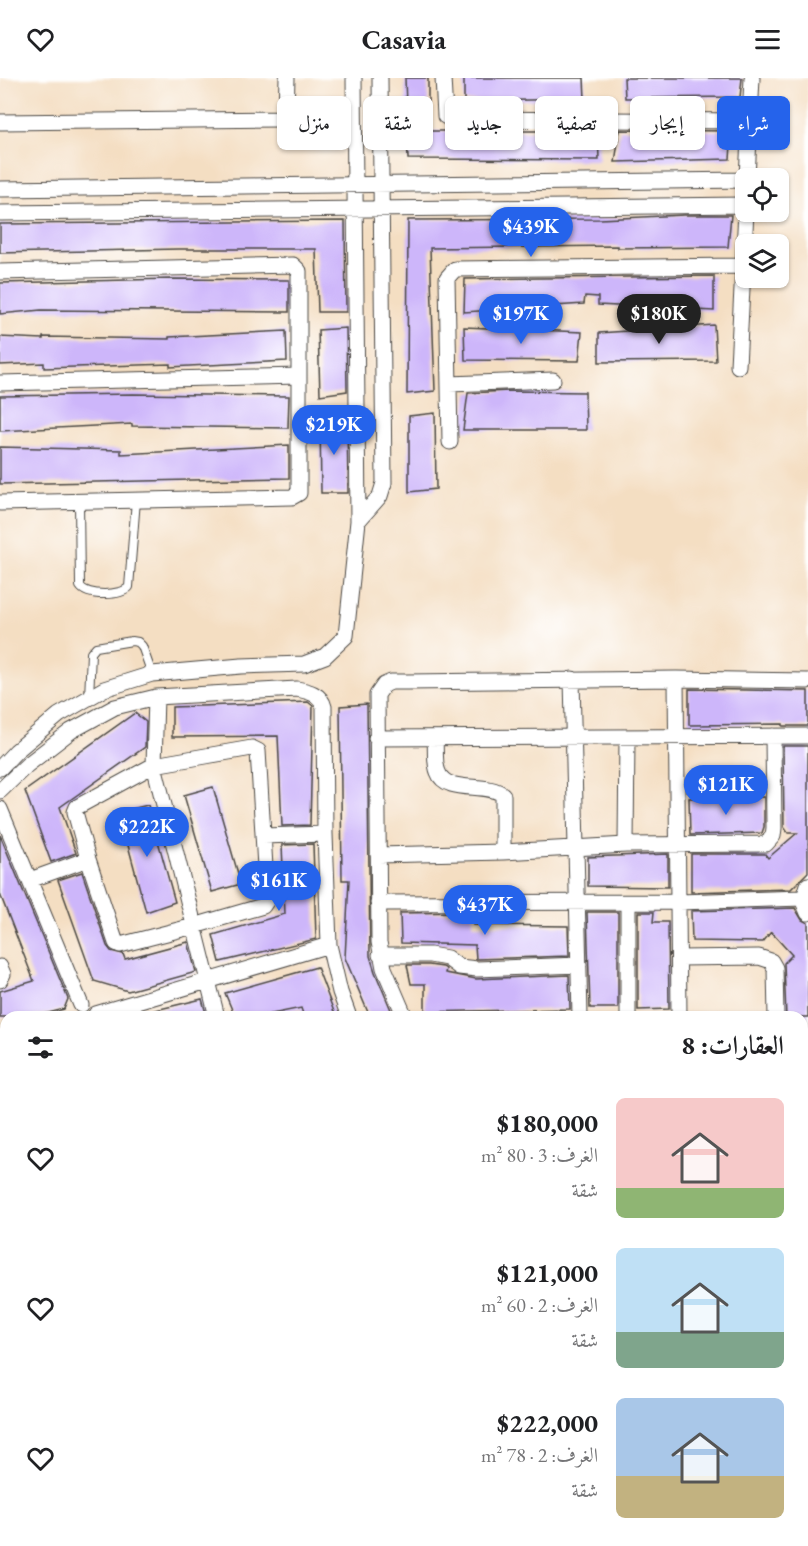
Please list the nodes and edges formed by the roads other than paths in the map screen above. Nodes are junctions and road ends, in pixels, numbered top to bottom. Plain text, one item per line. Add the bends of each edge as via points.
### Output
1 (287, 78) edge
2 (354, 78) edge
3 (380, 78) edge
4 (443, 78) edge
5 (752, 78) edge
6 (751, 96) edge
7 (0, 122) edge
8 (717, 122) edge
9 (748, 150) edge
10 (747, 168) edge
11 (735, 179) edge
12 (381, 183) junction
13 (355, 184) junction
14 (0, 189) edge
15 (735, 205) edge
16 (381, 209) junction
17 (356, 210) junction
18 (0, 213) edge
19 (735, 266) edge
20 (0, 272) edge
21 (742, 288) edge
22 (738, 366) dead end
23 (299, 376) junction
24 (553, 380) dead end
25 (0, 383) edge
26 (449, 384) junction
27 (450, 442) dead end
28 (136, 500) junction
29 (79, 501) junction
30 (0, 503) edge
31 (358, 521) junction
32 (152, 674) junction
33 (676, 679) junction
34 (572, 680) junction
35 (808, 681) edge
36 (156, 697) junction
37 (88, 698) junction
38 (676, 736) junction
39 (773, 736) junction
40 (808, 736) edge
41 (573, 737) junction
42 (627, 737) junction
43 (376, 738) junction
44 (435, 738) junction
45 (154, 765) junction
46 (0, 768) edge
47 (0, 791) edge
48 (0, 809) edge
49 (325, 834) junction
50 (263, 836) junction
51 (626, 844) junction
52 (679, 844) junction
53 (576, 847) junction
54 (503, 852) junction
55 (378, 855) junction
56 (88, 859) junction
57 (30, 880) junction
58 (806, 899) edge
59 (576, 902) junction
60 (678, 902) junction
61 (378, 903) junction
62 (628, 903) junction
63 (194, 926) junction
64 (329, 945) junction
65 (380, 955) junction
66 (680, 958) junction
67 (579, 964) junction
68 (0, 967) edge
69 (0, 980) edge
70 (207, 981) junction
71 (77, 1011) edge
72 (94, 1011) edge
73 (112, 1011) edge
74 (215, 1011) edge
75 (347, 1011) edge
76 (403, 1011) edge
77 (580, 1011) edge
78 (628, 1011) edge
79 (679, 1011) edge
80 (776, 1011) edge

1 - 7 street via 286,111 279,119
2 - 13 street
3 - 12 street
4 - 8 street via 445,116 450,119
5 - 6 street
9 - 10 street
11 - 12 street
12 - 13 street
12 - 16 street
13 - 14 street
13 - 17 street
15 - 16 street
16 - 17 street
16 - 31 street via 384,483 380,496
17 - 18 street
17 - 31 street
19 - 26 street via 455,269 447,278
20 - 23 street via 293,265 298,271
21 - 22 street
23 - 25 street
23 - 28 street via 299,493 291,497
24 - 26 street
26 - 27 street
28 - 29 street
28 - 29 lane via 129,587 120,593 89,593 80,586
29 - 30 street
31 - 32 street via 346,636 325,656 304,664
32 - 37 street
32 - 37 lane via 138,642 96,647 91,653
33 - 34 street
33 - 35 street
33 - 38 street
34 - 41 street
34 - 43 street via 391,682 377,695
36 - 45 street
36 - 47 street via 115,707 71,731
36 - 49 street via 297,688 312,692 324,707
37 - 46 street via 59,715
38 - 39 street
38 - 42 street
38 - 52 street
39 - 40 street
39 - 52 street via 774,828 770,841 759,845
41 - 42 street
41 - 44 street
41 - 53 street
42 - 51 street
43 - 44 street
43 - 55 street
44 - 54 street via 438,772 443,778 456,786 489,789 503,795
45 - 50 street via 252,748 258,751
45 - 56 street via 77,807
45 - 63 street
48 - 57 street
49 - 50 street
49 - 64 street
50 - 63 street via 267,900 263,906
51 - 52 street
51 - 53 street
52 - 60 street
53 - 54 street
53 - 59 street
54 - 55 street
55 - 61 street
56 - 57 street
56 - 63 street via 116,943
57 - 71 street
58 - 60 street
59 - 61 street
59 - 62 street
59 - 67 street
60 - 62 street
60 - 66 street
61 - 65 street
62 - 78 street
63 - 70 street
64 - 70 street
64 - 75 street
65 - 67 street via 430,955 447,958 459,967 477,969
65 - 76 street
66 - 79 street
66 - 80 street via 759,957 771,961 775,969
67 - 77 street
68 - 69 street
70 - 73 street
70 - 74 street
71 - 72 street via 92,1007

